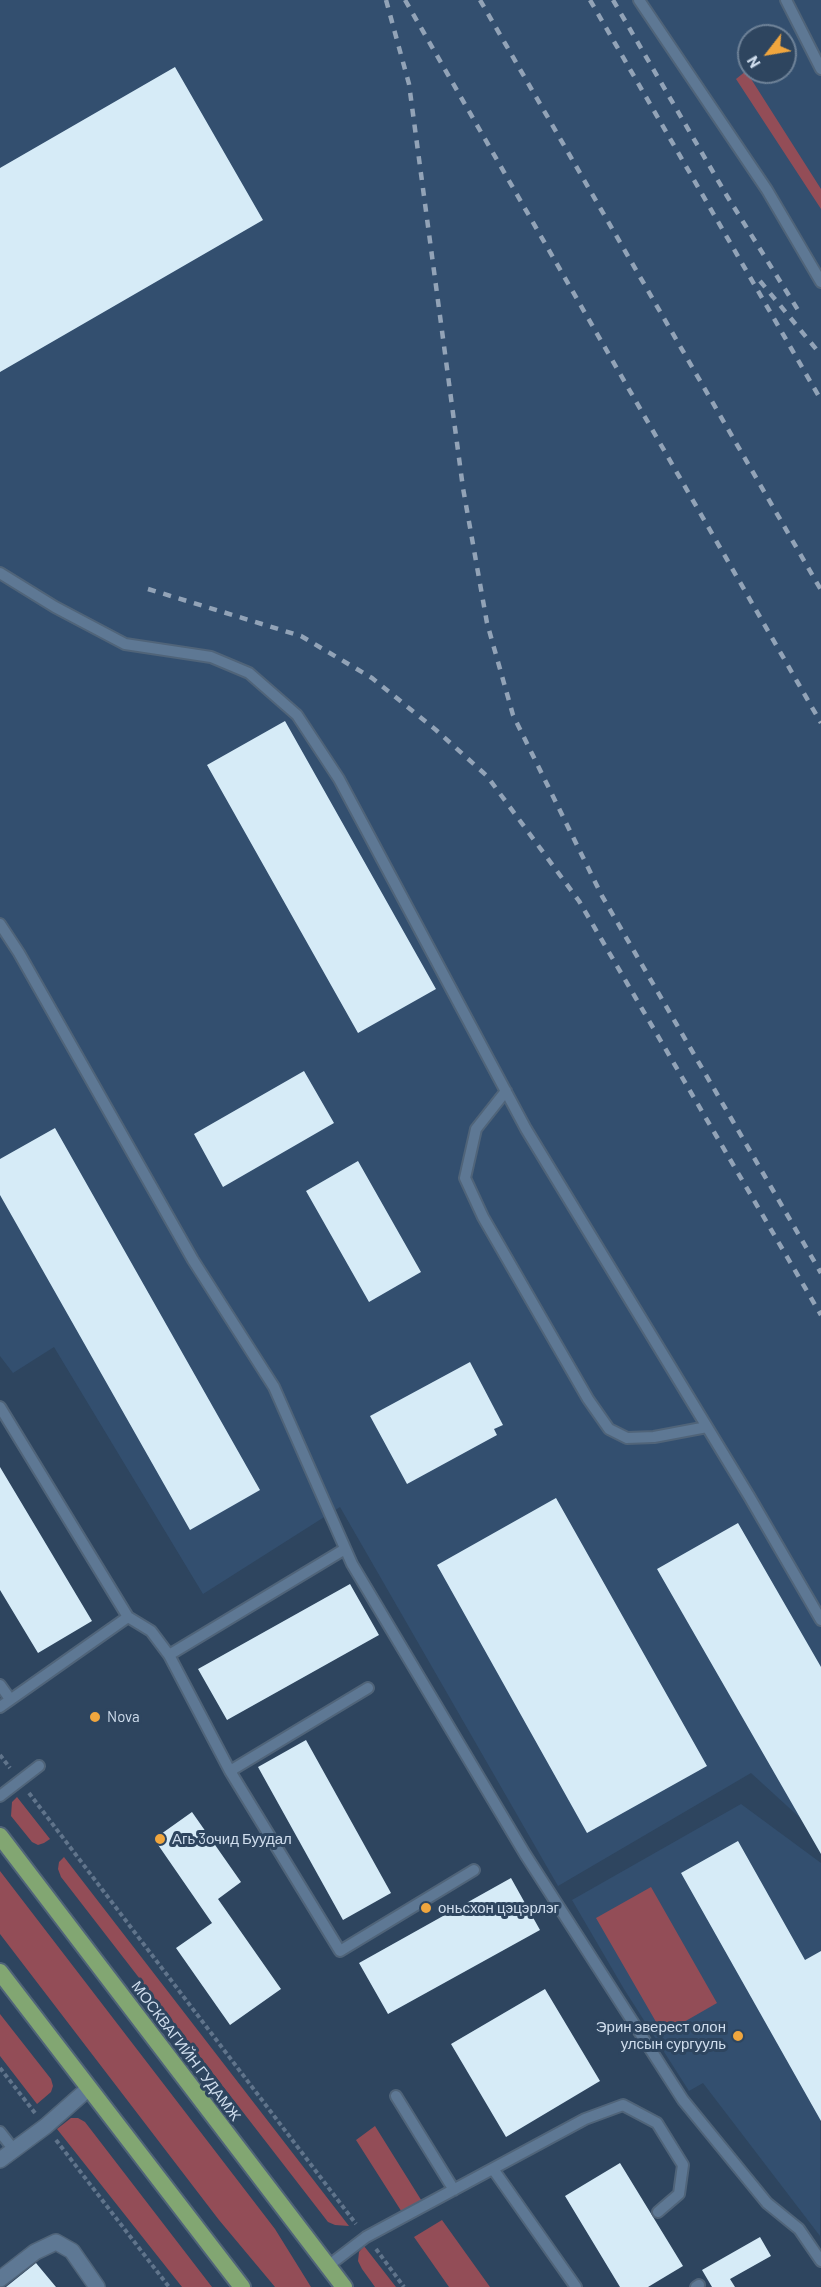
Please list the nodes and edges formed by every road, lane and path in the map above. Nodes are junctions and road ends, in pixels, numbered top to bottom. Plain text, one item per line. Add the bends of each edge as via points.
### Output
1 (639, 0) edge
2 (786, 0) edge
3 (821, 69) edge
4 (821, 282) edge
5 (0, 573) edge
6 (0, 924) edge
7 (506, 1092) junction
8 (0, 1407) edge
9 (707, 1427) junction
10 (345, 1549) junction
11 (128, 1617) junction
12 (821, 1620) edge
13 (169, 1655) junction
14 (0, 1685) edge
15 (368, 1688) dead end
16 (10, 1699) junction
17 (0, 1707) edge
18 (0, 1755) edge
19 (39, 1766) dead end
20 (230, 1771) junction
21 (20, 1781) junction
22 (0, 1796) edge
23 (0, 1836) edge
24 (474, 1870) dead end
25 (0, 1972) edge
26 (0, 2068) edge
27 (89, 2088) junction
28 (396, 2096) dead end
29 (46, 2127) junction
30 (0, 2132) edge
31 (14, 2150) junction
32 (0, 2160) edge
33 (492, 2169) junction
34 (454, 2190) junction
35 (658, 2212) dead end
36 (366, 2237) junction
37 (821, 2261) edge
38 (328, 2266) junction
39 (0, 2279) edge
40 (97, 2287) edge
41 (170, 2287) edge
42 (242, 2287) edge
43 (344, 2287) edge
44 (404, 2287) edge
45 (576, 2287) edge

1 - 4 lane via 766,190
2 - 3 lane
5 - 7 lane via 124,644 211,657 249,673 297,715 339,779
6 - 10 lane via 193,1260 274,1388
7 - 9 lane
7 - 9 lane via 476,1130 465,1178 483,1217 588,1399 609,1430 627,1437 654,1437
8 - 11 lane
9 - 12 lane
10 - 13 lane
10 - 37 lane via 525,1854 683,2100 767,2203 799,2229
11 - 13 lane via 151,1631
11 - 16 lane
13 - 20 lane
14 - 16 lane
15 - 20 lane
16 - 17 lane
18 - 21 path
19 - 21 lane
20 - 24 lane via 340,1951
21 - 22 lane
21 - 36 path
23 - 38 highway, МОСКВАГИЙН ГУДАМЖ
25 - 27 highway
26 - 29 path
27 - 29 street
27 - 42 highway
28 - 34 lane
29 - 31 street
29 - 41 path
30 - 31 lane
31 - 32 street
33 - 34 lane
33 - 35 lane via 585,2119 623,2105 657,2123 683,2165 679,2194
33 - 45 lane
34 - 36 lane
36 - 38 lane
36 - 44 path
38 - 43 highway, МОСКВАГИЙН ГУДАМЖ
39 - 40 street via 35,2252 56,2242 72,2252

